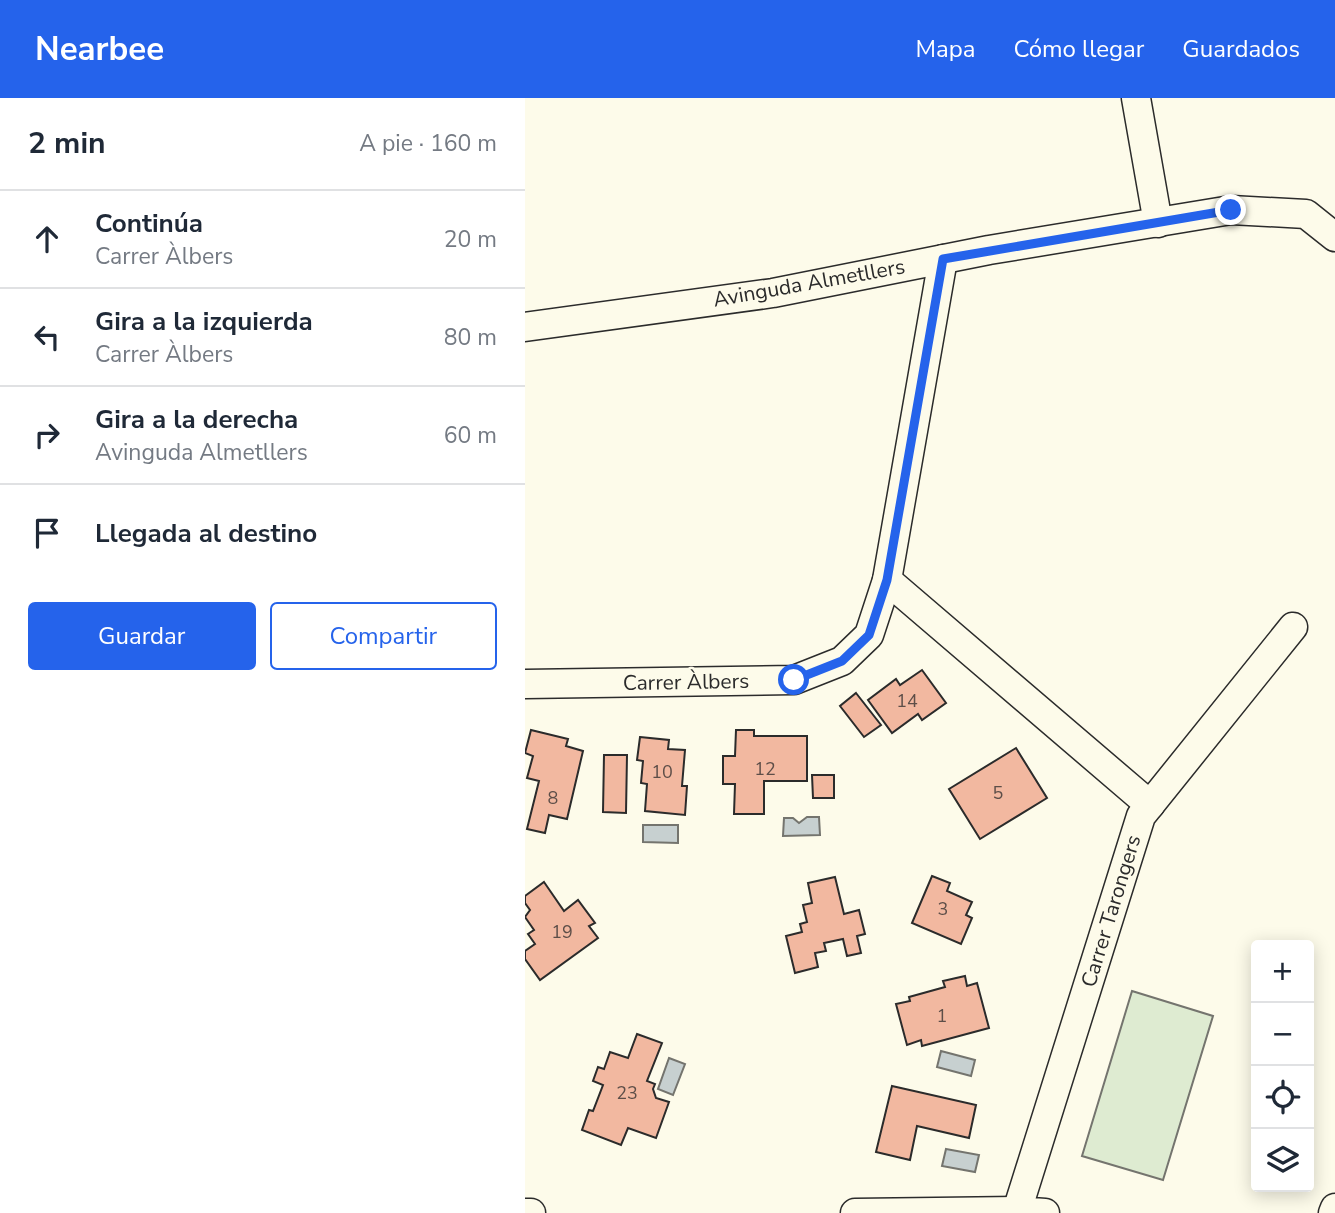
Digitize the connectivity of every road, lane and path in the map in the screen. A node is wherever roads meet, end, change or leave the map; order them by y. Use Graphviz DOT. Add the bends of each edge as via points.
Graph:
graph roads {
  1 [pos="1136,98"];
  2 [pos="1158,223"];
  3 [pos="1335,237"];
  4 [pos="943,259"];
  5 [pos="525,327"];
  6 [pos="887,580"];
  7 [pos="1293,627"];
  8 [pos="525,684"];
  9 [pos="1150,804"];
  10 [pos="1335,1208"];
  11 [pos="1017,1212"];
  12 [pos="525,1213"];
  13 [pos="531,1213"];
  14 [pos="855,1213"];
  15 [pos="1045,1213"];
  16 [pos="1333,1213"];
  1 -- 2 [label="street"];
  2 -- 3 [label="street, Avinguda Almetllers" via="1231,210 1306,214"];
  2 -- 4 [label="street, Avinguda Almetllers"];
  4 -- 5 [label="street, Avinguda Almetllers" via="773,293"];
  4 -- 6 [label="street, Carrer Àlbers"];
  6 -- 8 [label="street, Carrer Àlbers" via="869,635 842,661 794,680"];
  6 -- 9 [label="street"];
  7 -- 9 [label="street, Carrer Tarongers"];
  9 -- 11 [label="street, Carrer Tarongers" via="1141,816"];
  10 -- 16 [label="street"];
  11 -- 14 [label="street"];
  11 -- 15 [label="street"];
  12 -- 13 [label="street"];
}
